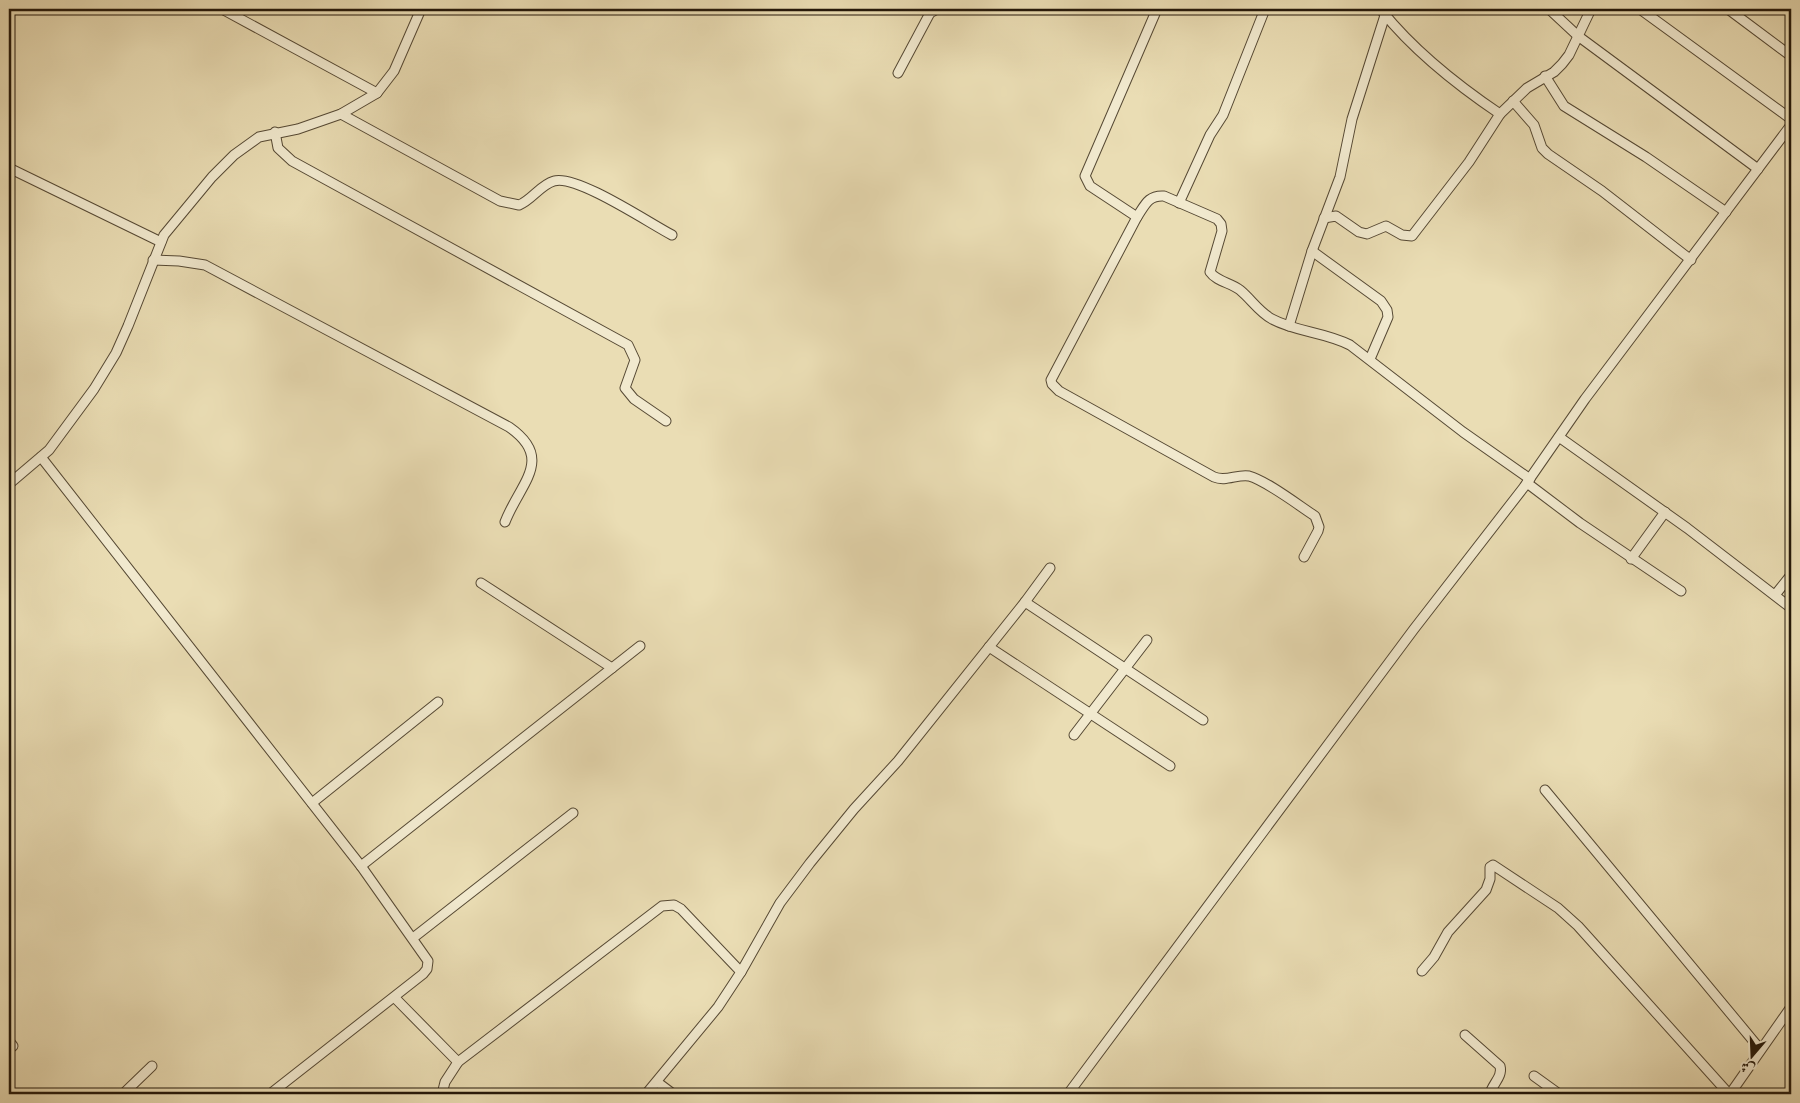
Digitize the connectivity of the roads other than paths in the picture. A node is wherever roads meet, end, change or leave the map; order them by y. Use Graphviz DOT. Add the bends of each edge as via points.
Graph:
graph roads {
  1 [pos="222,9"];
  2 [pos="421,9"];
  3 [pos="937,9"];
  4 [pos="1157,9"];
  5 [pos="1265,9"];
  6 [pos="1549,9"];
  7 [pos="1591,9"];
  8 [pos="1640,9"];
  9 [pos="1728,9"];
  10 [pos="1384,10"];
  11 [pos="1578,36"];
  12 [pos="1791,56"];
  13 [pos="898,73"];
  14 [pos="1545,76"];
  15 [pos="377,92"];
  16 [pos="1513,101"];
  17 [pos="341,114"];
  18 [pos="1500,114"];
  19 [pos="1791,119"];
  20 [pos="1791,125"];
  21 [pos="274,132"];
  22 [pos="9,168"];
  23 [pos="1758,169"];
  24 [pos="1179,203"];
  25 [pos="1726,212"];
  26 [pos="1137,217"];
  27 [pos="1324,218"];
  28 [pos="672,235"];
  29 [pos="161,242"];
  30 [pos="1312,252"];
  31 [pos="153,260"];
  32 [pos="1691,260"];
  33 [pos="1289,326"];
  34 [pos="1370,359"];
  35 [pos="666,421"];
  36 [pos="1559,437"];
  37 [pos="42,457"];
  38 [pos="1528,481"];
  39 [pos="9,484"];
  40 [pos="1665,512"];
  41 [pos="506,522"];
  42 [pos="1304,557"];
  43 [pos="1631,559"];
  44 [pos="1050,568"];
  45 [pos="1791,575"];
  46 [pos="481,582"];
  47 [pos="1681,591"];
  48 [pos="1775,595"];
  49 [pos="1025,602"];
  50 [pos="1791,608"];
  51 [pos="1147,640"];
  52 [pos="640,646"];
  53 [pos="989,647"];
  54 [pos="612,668"];
  55 [pos="1125,668"];
  56 [pos="438,702"];
  57 [pos="1090,713"];
  58 [pos="1203,720"];
  59 [pos="1074,735"];
  60 [pos="1170,766"];
  61 [pos="1545,790"];
  62 [pos="312,802"];
  63 [pos="573,813"];
  64 [pos="360,866"];
  65 [pos="413,938"];
  66 [pos="1422,971"];
  67 [pos="741,972"];
  68 [pos="394,998"];
  69 [pos="1791,1007"];
  70 [pos="1788,1018"];
  71 [pos="1465,1035"];
  72 [pos="9,1041"];
  73 [pos="9,1049"];
  74 [pos="1760,1049"];
  75 [pos="458,1062"];
  76 [pos="152,1066"];
  77 [pos="1534,1076"];
  78 [pos="657,1082"];
  79 [pos="123,1094"];
  80 [pos="270,1094"];
  81 [pos="442,1094"];
  82 [pos="646,1094"];
  83 [pos="674,1094"];
  84 [pos="1068,1094"];
  85 [pos="1490,1094"];
  86 [pos="1559,1094"];
  87 [pos="1729,1094"];
  1 -- 15 [label="street"];
  2 -- 15 [label="street" via="394,71"];
  3 -- 13 [label="street" via="930,14"];
  4 -- 26 [label="street" via="1086,176 1090,186"];
  5 -- 24 [label="street" via="1223,115 1210,135"];
  6 -- 11 [label="street"];
  7 -- 11 [label="street"];
  8 -- 19 [label="street"];
  9 -- 12 [label="street"];
  10 -- 18 [label="street" via="1411,45"];
  10 -- 27 [label="street" via="1352,119 1340,177"];
  11 -- 14 [label="street" via="1562,64"];
  11 -- 23 [label="street"];
  14 -- 16 [label="street"];
  14 -- 25 [label="street" via="1564,106"];
  15 -- 17 [label="street"];
  16 -- 18 [label="street"];
  16 -- 32 [label="street" via="1534,125 1542,148 1548,154"];
  17 -- 21 [label="street" via="298,129"];
  17 -- 28 [label="street" via="500,201 525,202 551,181 566,180 584,186"];
  18 -- 27 [label="street" via="1469,162 1412,236 1402,235 1386,226 1367,234 1351,229 1336,216"];
  20 -- 23 [label="street"];
  21 -- 29 [label="street" via="252,141 221,168 169,227"];
  21 -- 35 [label="street" via="278,148 292,161 628,345 635,360 625,388 634,400"];
  22 -- 29 [label="street"];
  23 -- 25 [label="street"];
  24 -- 26 [label="street" via="1156,196 1149,199"];
  24 -- 33 [label="street" via="1217,218 1221,224 1211,274 1238,289 1269,317"];
  25 -- 32 [label="street"];
  26 -- 42 [label="street" via="1063,353 1052,384 1059,391 1214,477 1224,480 1241,476 1256,479 1315,516 1319,526"];
  27 -- 30 [label="street"];
  29 -- 31 [label="street"];
  30 -- 33 [label="street"];
  30 -- 34 [label="street" via="1381,302 1387,310 1388,317"];
  31 -- 37 [label="street" via="116,352 78,413"];
  31 -- 41 [label="street" via="204,265 521,435 534,458 533,469"];
  32 -- 36 [label="street"];
  33 -- 34 [label="street" via="1337,339"];
  34 -- 38 [label="street"];
  36 -- 38 [label="street"];
  36 -- 40 [label="street"];
  37 -- 39 [label="street"];
  37 -- 62 [label="street"];
  38 -- 43 [label="street"];
  38 -- 84 [label="street"];
  40 -- 43 [label="street"];
  40 -- 48 [label="street"];
  43 -- 47 [label="street"];
  44 -- 49 [label="street"];
  45 -- 48 [label="street"];
  46 -- 54 [label="street"];
  48 -- 50 [label="street"];
  49 -- 53 [label="street"];
  49 -- 55 [label="street"];
  51 -- 55 [label="street"];
  52 -- 54 [label="street"];
  53 -- 57 [label="street"];
  53 -- 67 [label="street" via="810,863 780,903"];
  54 -- 64 [label="street"];
  55 -- 57 [label="street"];
  55 -- 58 [label="street"];
  56 -- 62 [label="street"];
  57 -- 59 [label="street"];
  57 -- 60 [label="street"];
  61 -- 74 [label="street"];
  62 -- 64 [label="street"];
  63 -- 65 [label="street"];
  64 -- 65 [label="street"];
  65 -- 68 [label="street" via="426,956 427,969"];
  66 -- 87 [label="street" via="1434,958 1448,932 1486,890 1493,865 1558,908 1578,926"];
  67 -- 75 [label="street" via="681,909 668,904"];
  67 -- 78 [label="street" via="718,1008"];
  68 -- 75 [label="street"];
  68 -- 80 [label="street"];
  69 -- 70 [label="street"];
  70 -- 74 [label="street"];
  71 -- 85 [label="street" via="1500,1066 1501,1074"];
  72 -- 73 [label="street" via="13,1046"];
  74 -- 87 [label="street"];
  75 -- 81 [label="street" via="445,1082"];
  76 -- 79 [label="street"];
  77 -- 86 [label="street"];
  78 -- 82 [label="street"];
  78 -- 83 [label="street"];
}
